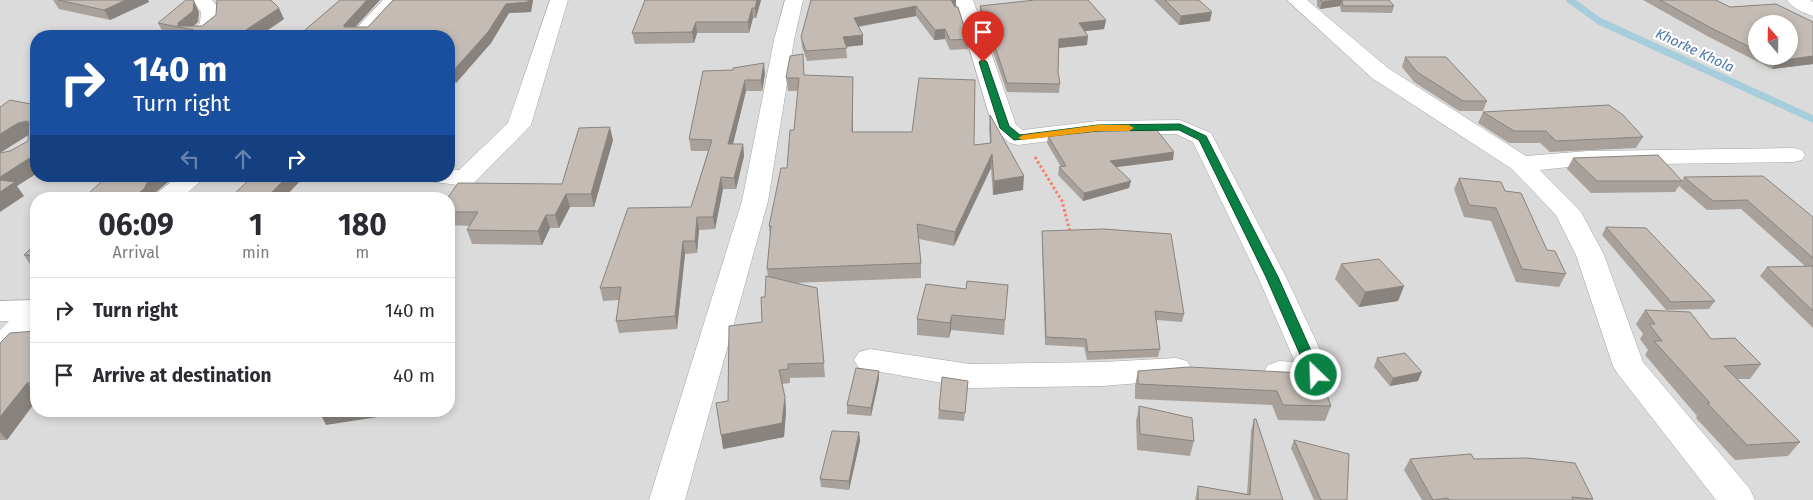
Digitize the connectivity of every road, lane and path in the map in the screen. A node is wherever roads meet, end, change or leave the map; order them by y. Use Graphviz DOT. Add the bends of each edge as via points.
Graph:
graph roads {
  1 [pos="202,0"];
  2 [pos="394,0"];
  3 [pos="558,0"];
  4 [pos="794,0"];
  5 [pos="964,0"];
  6 [pos="1296,0"];
  7 [pos="1796,0"];
  8 [pos="1813,10"];
  9 [pos="203,30"];
  10 [pos="364,30"];
  11 [pos="1018,138"];
  12 [pos="1793,155"];
  13 [pos="1521,164"];
  14 [pos="455,177"];
  15 [pos="186,182"];
  16 [pos="174,192"];
  17 [pos="1072,237"];
  18 [pos="0,311"];
  19 [pos="30,311"];
  20 [pos="30,317"];
  21 [pos="0,348"];
  22 [pos="870,360"];
  23 [pos="1204,370"];
  24 [pos="1250,372"];
  25 [pos="667,500"];
  26 [pos="1737,500"];
  1 -- 9 [label="street" via="211,11 210,25"];
  2 -- 10 [label="street"];
  3 -- 14 [label="street" via="519,125 465,178"];
  4 -- 25 [label="street" via="755,201"];
  5 -- 11 [label="street" via="1005,128"];
  6 -- 13 [label="street" via="1380,73"];
  7 -- 8 [label="street"];
  11 -- 17 [label="path" via="1038,160 1062,201"];
  11 -- 24 [label="street" via="1098,128 1180,127 1203,138 1316,375"];
  12 -- 13 [label="street" via="1588,158"];
  13 -- 26 [label="street" via="1568,212 1590,255 1629,366"];
  15 -- 16 [label="street"];
  18 -- 19 [label="street"];
  20 -- 21 [label="street"];
  22 -- 23 [label="street" via="970,376"];
}
